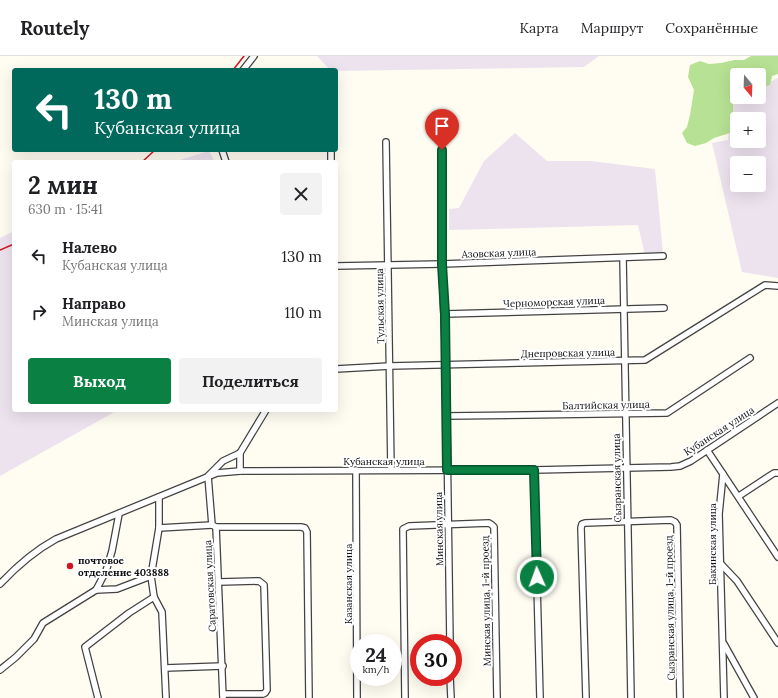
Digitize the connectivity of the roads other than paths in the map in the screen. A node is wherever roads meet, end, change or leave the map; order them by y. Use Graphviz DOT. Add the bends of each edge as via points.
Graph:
graph roads {
  1 [pos="254,56"];
  2 [pos="245,68"];
  3 [pos="386,142"];
  4 [pos="442,150"];
  5 [pos="663,256"];
  6 [pos="623,258"];
  7 [pos="442,264"];
  8 [pos="388,265"];
  9 [pos="338,266"];
  10 [pos="778,286"];
  11 [pos="664,308"];
  12 [pos="624,309"];
  13 [pos="445,314"];
  14 [pos="750,358"];
  15 [pos="624,361"];
  16 [pos="446,364"];
  17 [pos="390,366"];
  18 [pos="338,369"];
  19 [pos="778,403"];
  20 [pos="265,412"];
  21 [pos="625,414"];
  22 [pos="446,416"];
  23 [pos="708,450"];
  24 [pos="240,453"];
  25 [pos="626,468"];
  26 [pos="356,470"];
  27 [pos="391,470"];
  28 [pos="447,470"];
  29 [pos="534,470"];
  30 [pos="240,471"];
  31 [pos="778,473"];
  32 [pos="724,474"];
  33 [pos="208,476"];
  34 [pos="739,496"];
  35 [pos="159,497"];
  36 [pos="119,514"];
  37 [pos="627,522"];
  38 [pos="448,524"];
  39 [pos="214,526"];
  40 [pos="159,528"];
  41 [pos="778,557"];
  42 [pos="720,563"];
  43 [pos="151,576"];
  44 [pos="219,582"];
  45 [pos="0,584"];
  46 [pos="96,590"];
  47 [pos="154,597"];
  48 [pos="450,634"];
  49 [pos="723,642"];
  50 [pos="778,643"];
  51 [pos="223,666"];
  52 [pos="165,668"];
  53 [pos="0,670"];
  54 [pos="450,686"];
  55 [pos="223,696"];
  56 [pos="98,698"];
  57 [pos="166,698"];
  58 [pos="310,698"];
  59 [pos="357,698"];
  60 [pos="405,698"];
  61 [pos="451,698"];
  62 [pos="497,698"];
  63 [pos="540,698"];
  64 [pos="586,698"];
  65 [pos="631,698"];
  66 [pos="680,698"];
  67 [pos="724,698"];
  68 [pos="754,698"];
  1 -- 2 [label="street"];
  3 -- 8 [label="street, Тульская улица"];
  4 -- 7 [label="street, Минская улица"];
  5 -- 6 [label="street, Азовская улица"];
  6 -- 7 [label="street, Азовская улица"];
  6 -- 12 [label="street, Сызранская улица"];
  7 -- 8 [label="street, Азовская улица"];
  7 -- 13 [label="street, Минская улица"];
  8 -- 9 [label="street, Азовская улица"];
  8 -- 17 [label="street, Тульская улица"];
  10 -- 15 [label="street, Днепровская улица" via="765,285 645,360"];
  11 -- 12 [label="street, Черноморская улица"];
  12 -- 13 [label="street, Черноморская улица"];
  12 -- 15 [label="street, Сызранская улица"];
  13 -- 16 [label="street, Минская улица"];
  14 -- 21 [label="street, Балтийская улица" via="667,412"];
  15 -- 16 [label="street, Днепровская улица"];
  15 -- 21 [label="street, Сызранская улица"];
  16 -- 17 [label="street, Днепровская улица"];
  16 -- 22 [label="street, Минская улица"];
  17 -- 18 [label="street, Днепровская улица"];
  17 -- 27 [label="street, Тульская улица"];
  19 -- 23 [label="street, Кубанская улица"];
  20 -- 24 [label="street"];
  21 -- 22 [label="street, Балтийская улица"];
  21 -- 25 [label="street, Сызранская улица"];
  22 -- 28 [label="street, Минская улица"];
  23 -- 25 [label="street, Кубанская улица" via="680,466"];
  23 -- 32 [label="street"];
  24 -- 30 [label="street"];
  24 -- 33 [label="street" via="223,461"];
  25 -- 29 [label="street, Кубанская улица"];
  25 -- 37 [label="street, Сызранская улица"];
  26 -- 27 [label="street, Кубанская улица"];
  26 -- 30 [label="street, Кубанская улица"];
  26 -- 59 [label="street, Казанская улица"];
  27 -- 28 [label="street, Кубанская улица"];
  28 -- 29 [label="street, Кубанская улица"];
  28 -- 38 [label="street, Минская улица"];
  29 -- 63 [label="street"];
  30 -- 33 [label="street, Кубанская улица" via="226,471"];
  31 -- 34 [label="street" via="774,473"];
  32 -- 34 [label="street"];
  32 -- 42 [label="street, Бакинская улица" via="719,514"];
  33 -- 35 [label="street, Кубанская улица"];
  33 -- 39 [label="street, Саратовская улица"];
  34 -- 41 [label="street"];
  35 -- 36 [label="street, Кубанская улица"];
  35 -- 40 [label="street"];
  36 -- 45 [label="street, Кубанская улица" via="44,546"];
  36 -- 46 [label="street" via="106,571"];
  37 -- 64 [label="street, Сызранская улица, 1-й проезд" via="585,523 581,528"];
  37 -- 65 [label="street, Сызранская улица"];
  37 -- 66 [label="street, Сызранская улица, 1-й проезд" via="671,520 677,525"];
  38 -- 48 [label="street, Минская улица"];
  38 -- 60 [label="street, Минская улица, 1-й проезд" via="409,526 403,529"];
  38 -- 62 [label="street, Минская улица, 1-й проезд" via="489,523 494,528"];
  39 -- 40 [label="street"];
  39 -- 44 [label="street, Саратовская улица"];
  39 -- 58 [label="street" via="305,528"];
  40 -- 43 [label="street"];
  42 -- 49 [label="street, Бакинская улица"];
  42 -- 50 [label="street" via="737,582"];
  43 -- 46 [label="street" via="117,589"];
  43 -- 47 [label="street"];
  44 -- 51 [label="street, Саратовская улица"];
  44 -- 55 [label="street" via="259,581 264,585 266,693"];
  46 -- 53 [label="street" via="43,623 34,639"];
  47 -- 52 [label="street" via="162,612"];
  47 -- 56 [label="street" via="85,647"];
  49 -- 67 [label="street, Бакинская улица"];
  49 -- 68 [label="street, Бакинская улица"];
  51 -- 52 [label="street"];
  51 -- 55 [label="street, Саратовская улица"];
  52 -- 57 [label="street"];
  54 -- 61 [label="street"];
}
